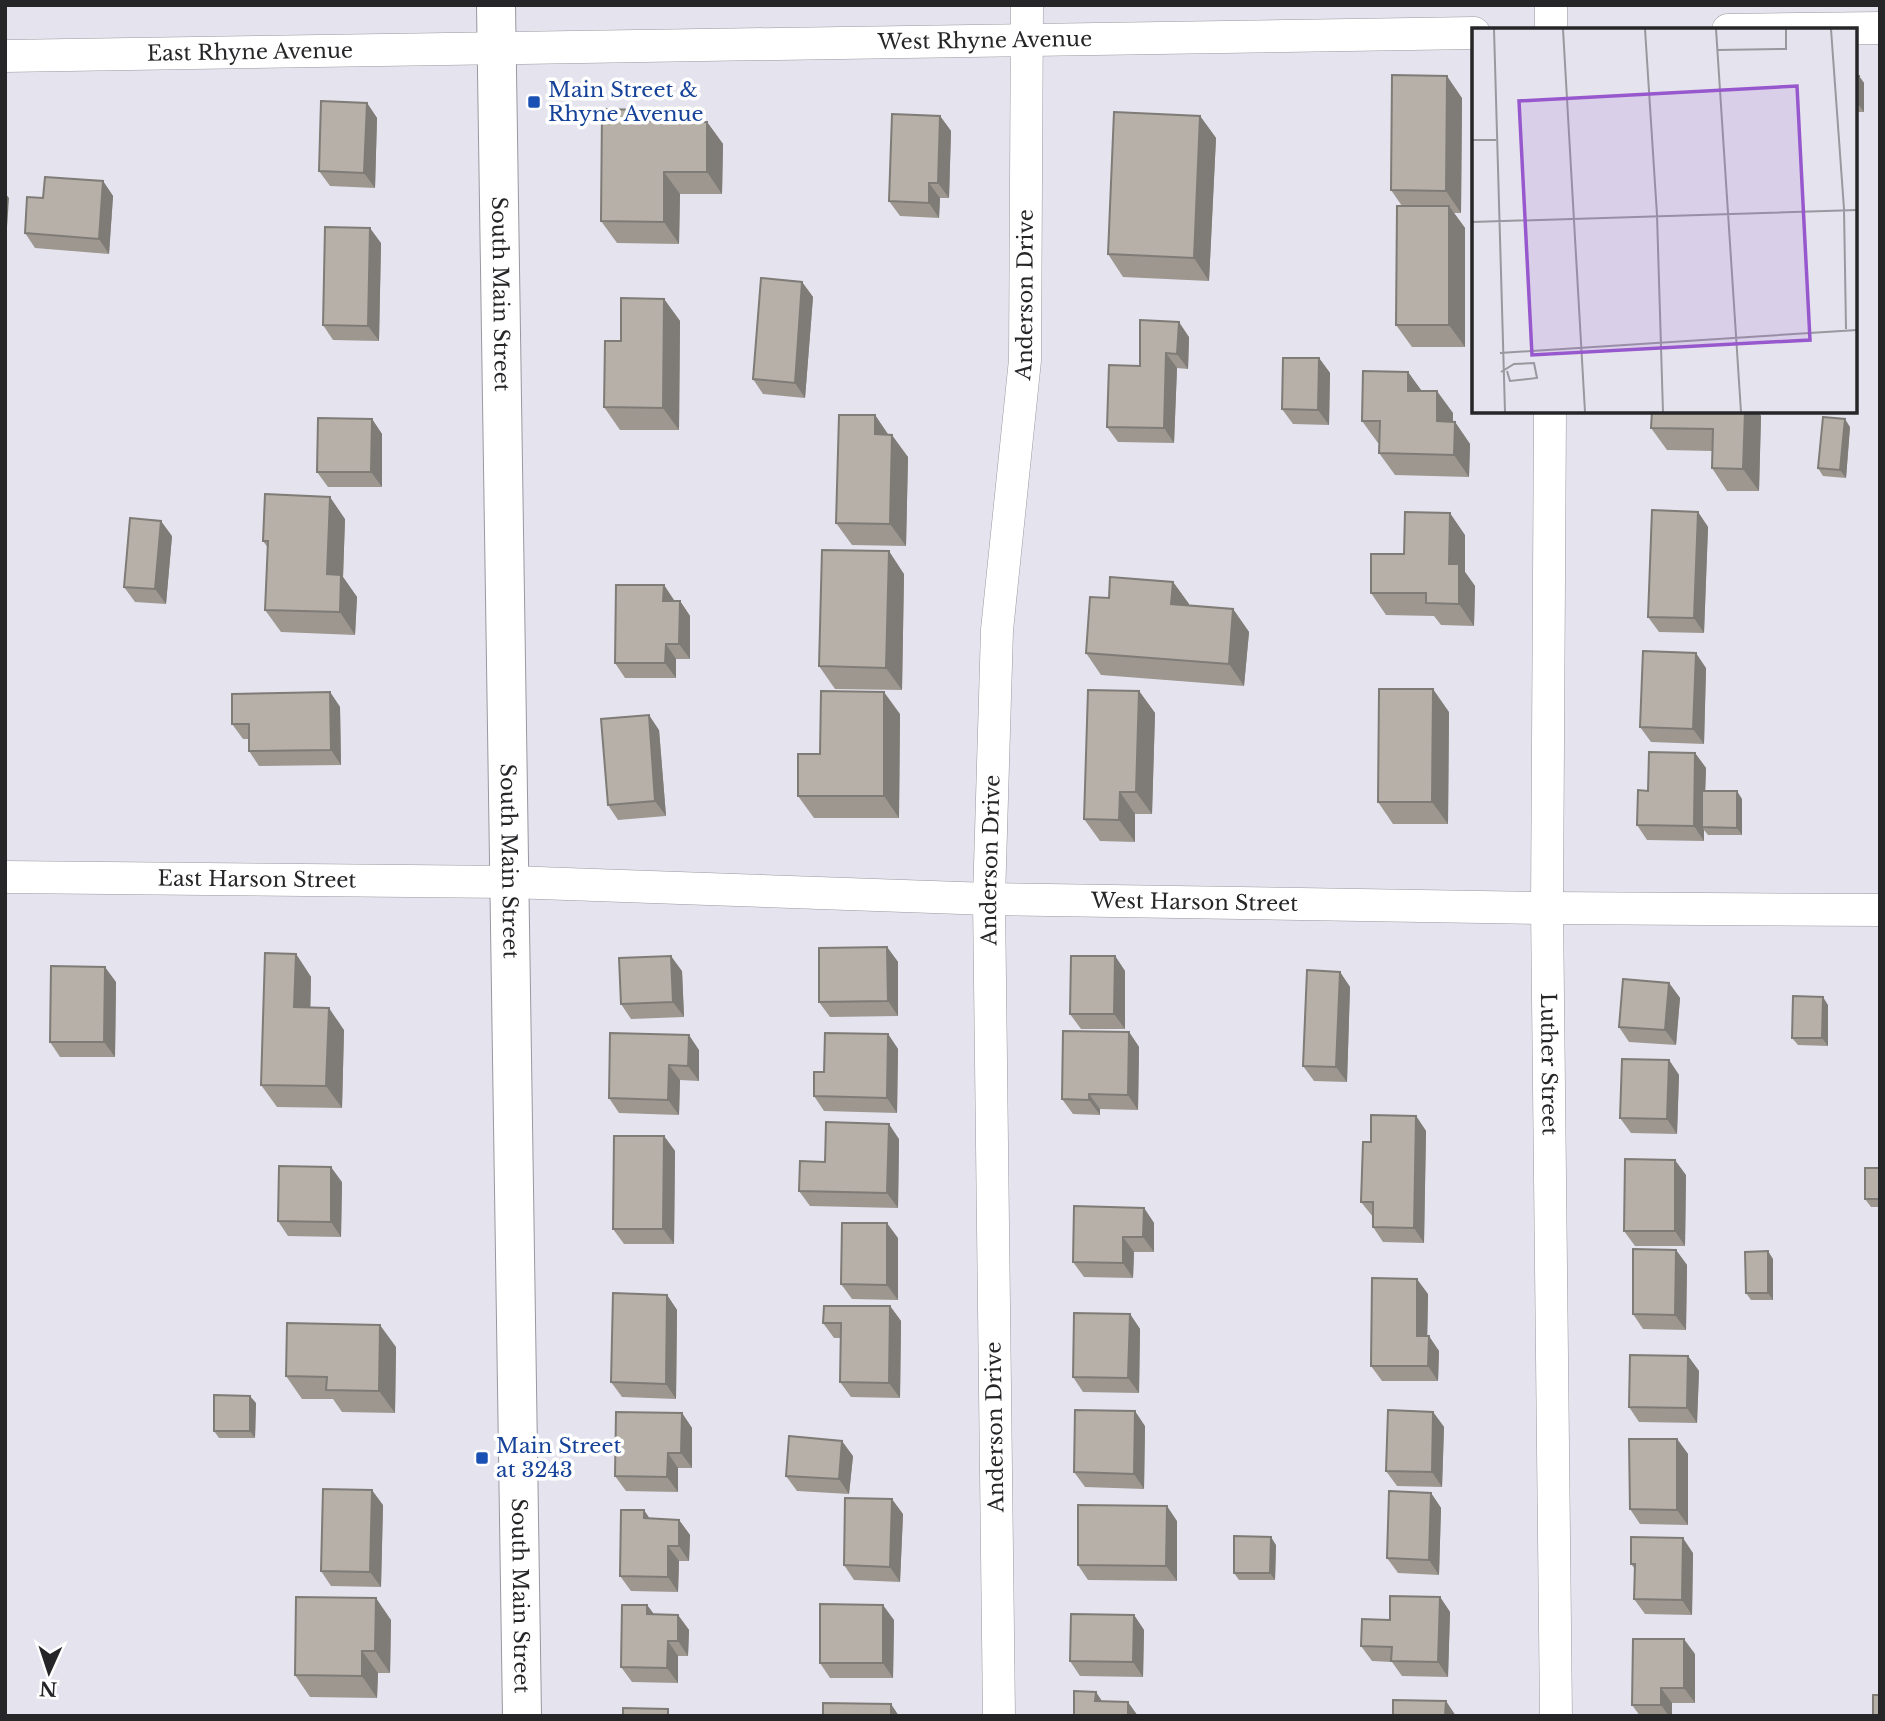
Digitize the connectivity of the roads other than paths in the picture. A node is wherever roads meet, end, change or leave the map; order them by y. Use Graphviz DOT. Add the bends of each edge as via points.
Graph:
graph roads {
  1 [pos="496,5"];
  2 [pos="1027,5"];
  3 [pos="1551,5"];
  4 [pos="1551,28"];
  5 [pos="1857,28"];
  6 [pos="1880,28"];
  7 [pos="1472,33"];
  8 [pos="1027,39"];
  9 [pos="496,49"];
  10 [pos="5,56"];
  11 [pos="1550,413"];
  12 [pos="5,877"];
  13 [pos="510,882"];
  14 [pos="989,899"];
  15 [pos="1547,908"];
  16 [pos="1880,910"];
  17 [pos="522,1716"];
  18 [pos="999,1716"];
  19 [pos="1556,1716"];
  1 -- 9 [label="main road, South Main Street"];
  2 -- 8 [label="street, Anderson Drive"];
  3 -- 4 [label="street"];
  5 -- 6 [label="street"];
  7 -- 8 [label="street, West Rhyne Avenue"];
  8 -- 9 [label="street, West Rhyne Avenue"];
  8 -- 14 [label="street, Anderson Drive" via="1025,360 997,630"];
  9 -- 10 [label="street, East Rhyne Avenue"];
  9 -- 13 [label="main road, South Main Street"];
  11 -- 15 [label="street, Luther Street"];
  12 -- 13 [label="street, East Harson Street"];
  13 -- 14 [label="street, West Harson Street"];
  13 -- 17 [label="main road, South Main Street"];
  14 -- 15 [label="street, West Harson Street"];
  14 -- 18 [label="street, Anderson Drive"];
  15 -- 16 [label="street, West Harson Street"];
  15 -- 19 [label="street, Luther Street"];
}
